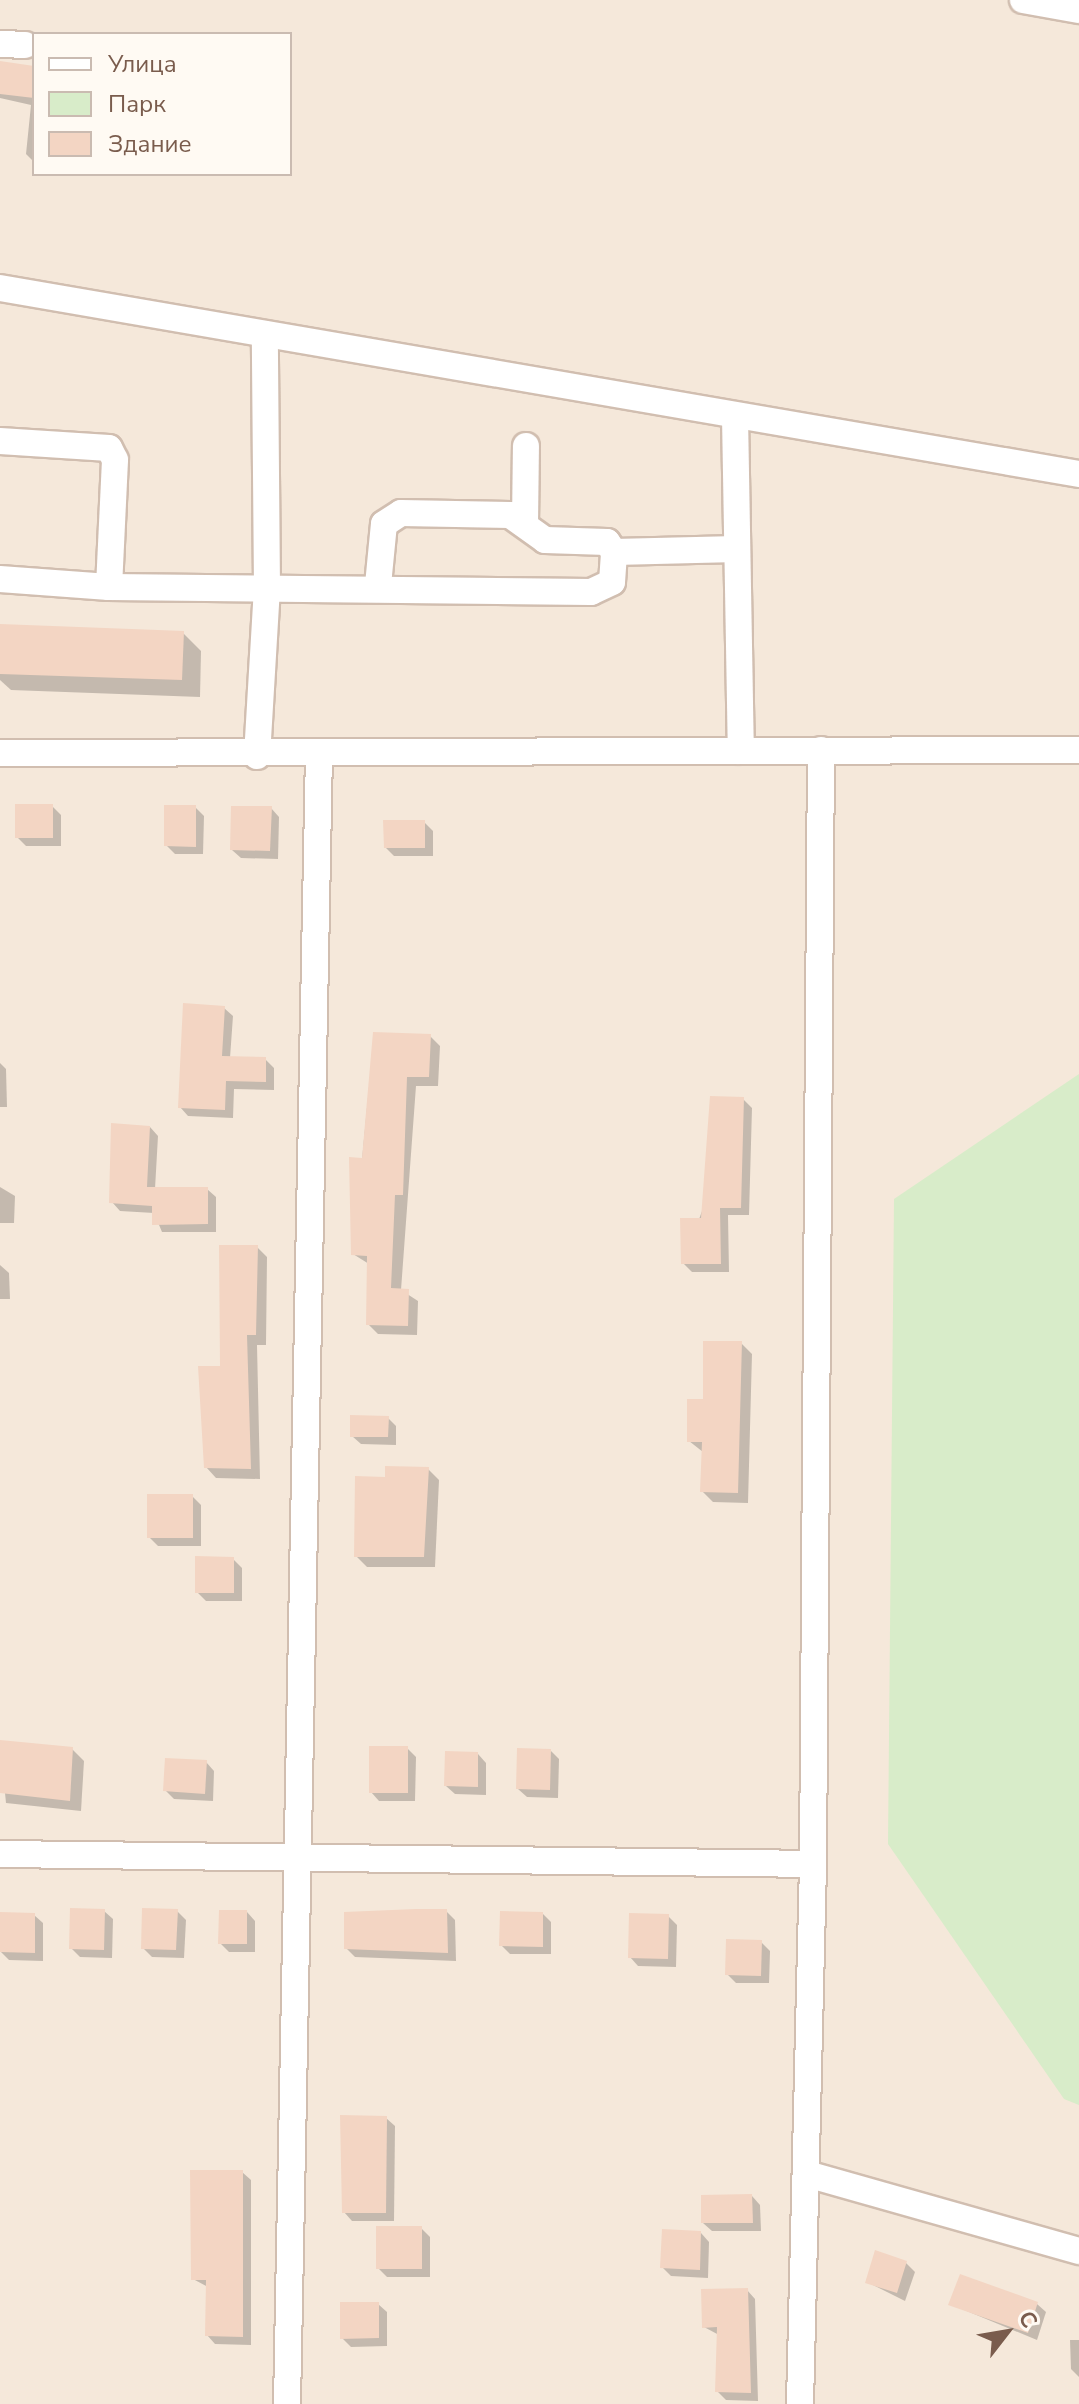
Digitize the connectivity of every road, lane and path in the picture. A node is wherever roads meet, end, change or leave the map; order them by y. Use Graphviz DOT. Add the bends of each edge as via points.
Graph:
graph roads {
  1 [pos="1023,0"];
  2 [pos="1079,10"];
  3 [pos="0,288"];
  4 [pos="265,334"];
  5 [pos="735,416"];
  6 [pos="0,441"];
  7 [pos="526,446"];
  8 [pos="1079,474"];
  9 [pos="525,524"];
  10 [pos="737,549"];
  11 [pos="614,552"];
  12 [pos="0,579"];
  13 [pos="378,585"];
  14 [pos="109,587"];
  15 [pos="267,588"];
  16 [pos="821,750"];
  17 [pos="1079,750"];
  18 [pos="741,751"];
  19 [pos="0,753"];
  20 [pos="257,756"];
  21 [pos="319,758"];
  22 [pos="0,1854"];
  23 [pos="298,1858"];
  24 [pos="813,1864"];
  25 [pos="807,2174"];
  26 [pos="1079,2251"];
  27 [pos="287,2404"];
  28 [pos="800,2404"];
  1 -- 2 [label="street"];
  3 -- 4 [label="street"];
  4 -- 5 [label="street"];
  4 -- 15 [label="street"];
  5 -- 8 [label="street"];
  5 -- 10 [label="street"];
  6 -- 14 [label="street" via="109,448 115,460"];
  7 -- 9 [label="street"];
  9 -- 11 [label="street" via="545,540 607,542"];
  9 -- 13 [label="street" via="510,515 401,513 384,524"];
  10 -- 11 [label="street"];
  10 -- 18 [label="street"];
  11 -- 13 [label="street" via="612,582 591,592"];
  12 -- 14 [label="street"];
  13 -- 15 [label="street"];
  14 -- 15 [label="street"];
  15 -- 20 [label="street"];
  16 -- 17 [label="street"];
  16 -- 18 [label="street"];
  16 -- 24 [label="street"];
  18 -- 21 [label="street"];
  19 -- 20 [label="street"];
  20 -- 21 [label="street"];
  21 -- 23 [label="street"];
  22 -- 23 [label="street"];
  23 -- 24 [label="street"];
  23 -- 27 [label="street"];
  24 -- 25 [label="street"];
  25 -- 26 [label="street"];
  25 -- 28 [label="street"];
}
